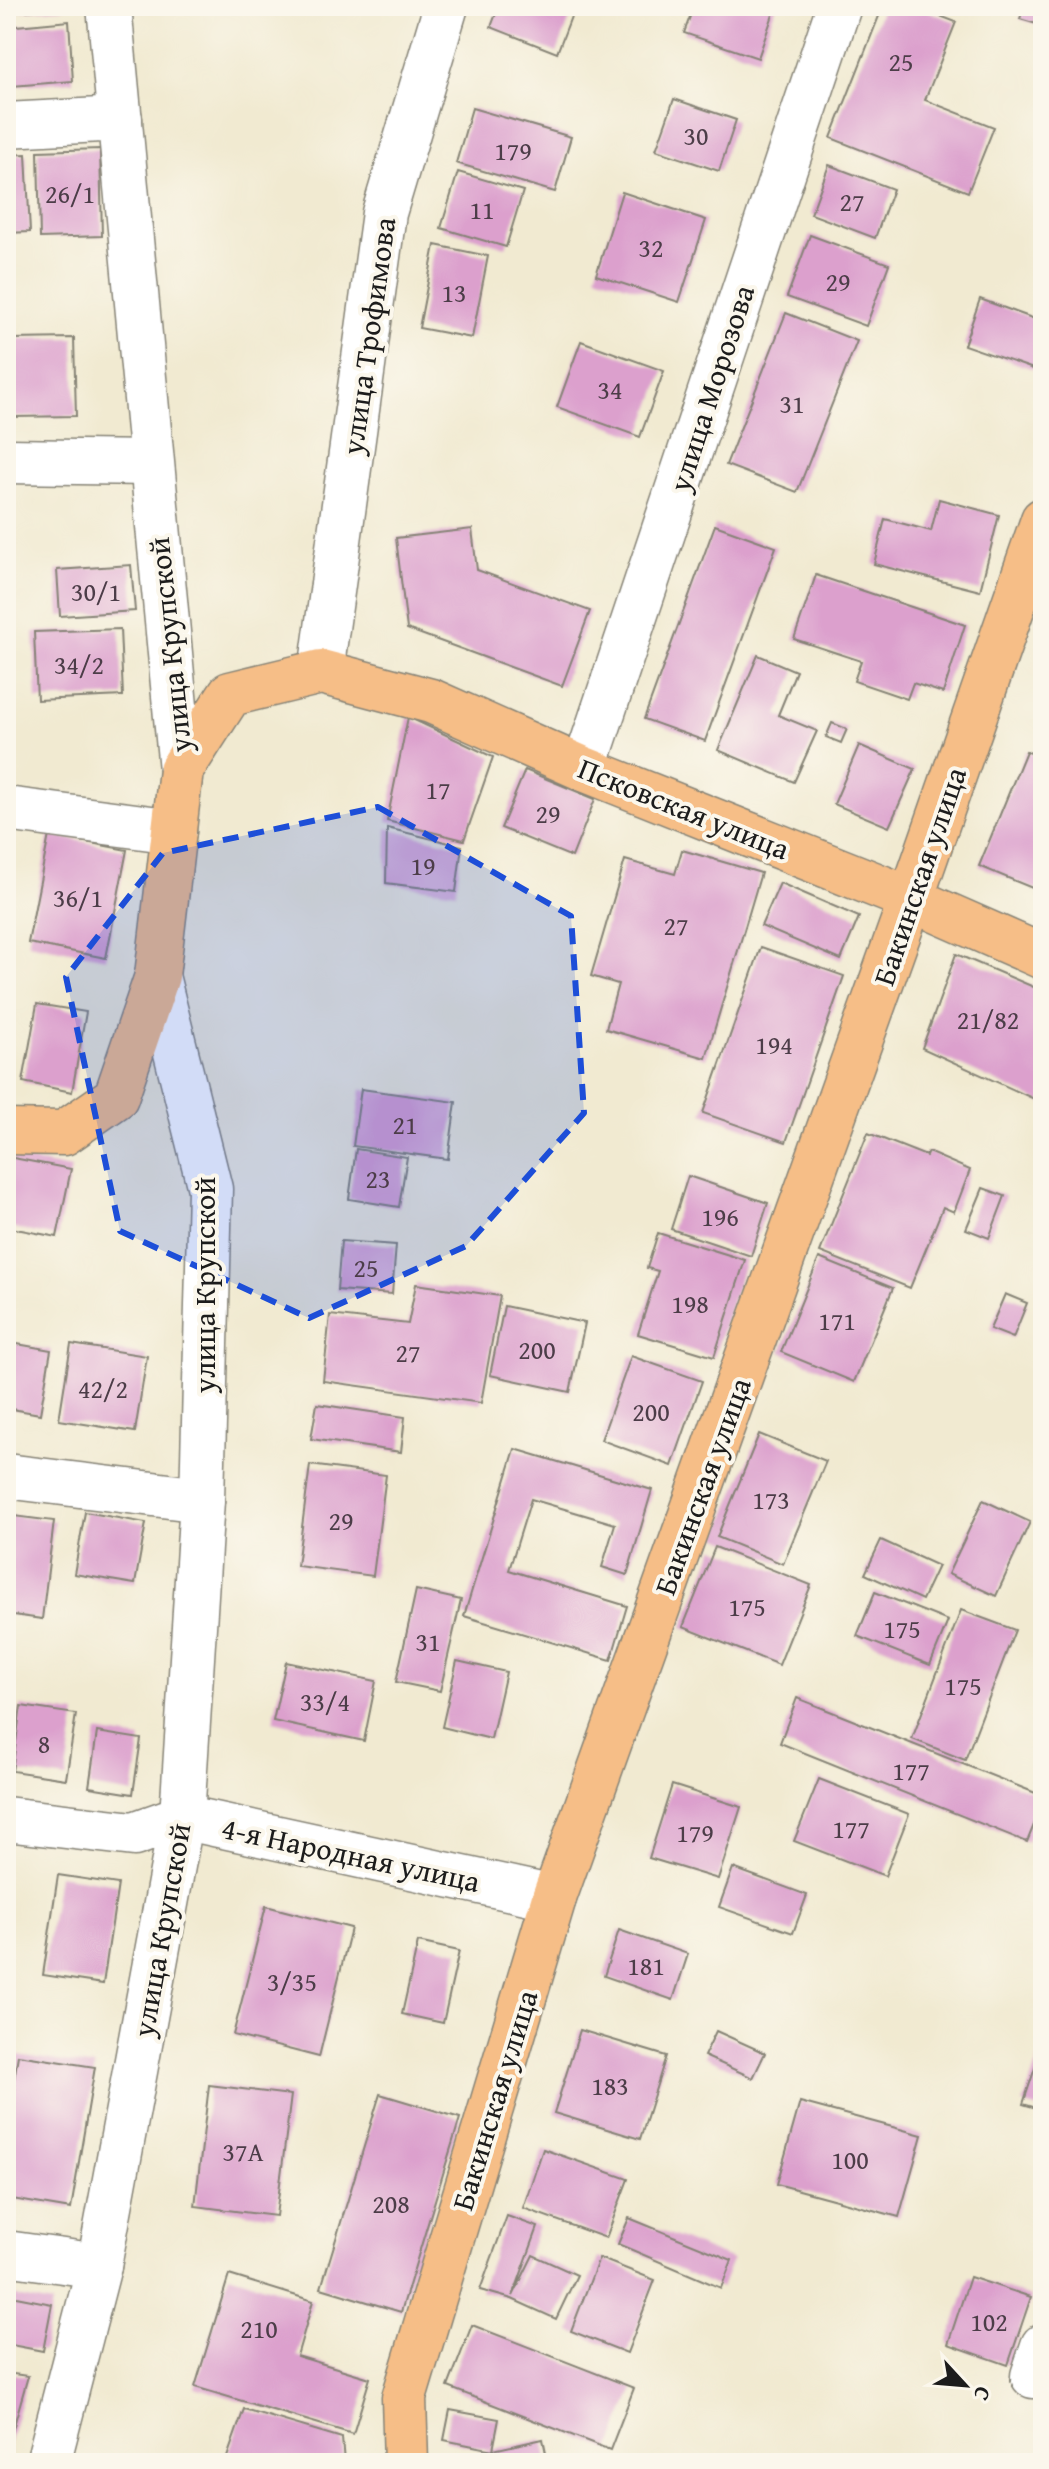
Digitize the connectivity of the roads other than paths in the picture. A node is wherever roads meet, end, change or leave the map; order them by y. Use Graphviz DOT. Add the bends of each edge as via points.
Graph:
graph roads {
  1 [pos="109,6"];
  2 [pos="446,6"];
  3 [pos="839,6"];
  4 [pos="120,119"];
  5 [pos="6,125"];
  6 [pos="6,461"];
  7 [pos="151,463"];
  8 [pos="1043,520"];
  9 [pos="321,672"];
  10 [pos="584,769"];
  11 [pos="181,770"];
  12 [pos="6,809"];
  13 [pos="174,831"];
  14 [pos="911,899"];
  15 [pos="1043,957"];
  16 [pos="157,976"];
  17 [pos="6,1132"];
  18 [pos="6,1476"];
  19 [pos="202,1500"];
  20 [pos="182,1817"];
  21 [pos="6,1819"];
  22 [pos="554,1898"];
  23 [pos="6,2253"];
  24 [pos="99,2266"];
  25 [pos="48,2463"];
  26 [pos="406,2463"];
  1 -- 4 [label="street, улица Крупской"];
  2 -- 9 [label="street, улица Трофимова" via="384,213"];
  3 -- 10 [label="street, улица Морозова"];
  4 -- 5 [label="street"];
  4 -- 7 [label="street, улица Крупской"];
  6 -- 7 [label="street"];
  7 -- 11 [label="street, улица Крупской"];
  8 -- 14 [label="main road, Бакинская улица"];
  9 -- 10 [label="main road, Псковская улица" via="431,701"];
  9 -- 11 [label="main road" via="230,694"];
  10 -- 14 [label="main road, Псковская улица"];
  11 -- 13 [label="main road, улица Крупской"];
  12 -- 13 [label="street"];
  13 -- 16 [label="main road, улица Крупской"];
  14 -- 15 [label="main road, Псковская улица"];
  14 -- 22 [label="main road, Бакинская улица"];
  16 -- 17 [label="main road" via="116,1097 64,1133"];
  16 -- 19 [label="street, улица Крупской" via="210,1189"];
  18 -- 19 [label="street"];
  19 -- 20 [label="street, улица Крупской"];
  20 -- 21 [label="street, 4-я Народная улица" via="134,1834"];
  20 -- 22 [label="street, 4-я Народная улица"];
  20 -- 24 [label="street, улица Крупской"];
  22 -- 26 [label="main road, Бакинская улица" via="404,2398"];
  23 -- 24 [label="street"];
  24 -- 25 [label="street, улица Крупской"];
}
